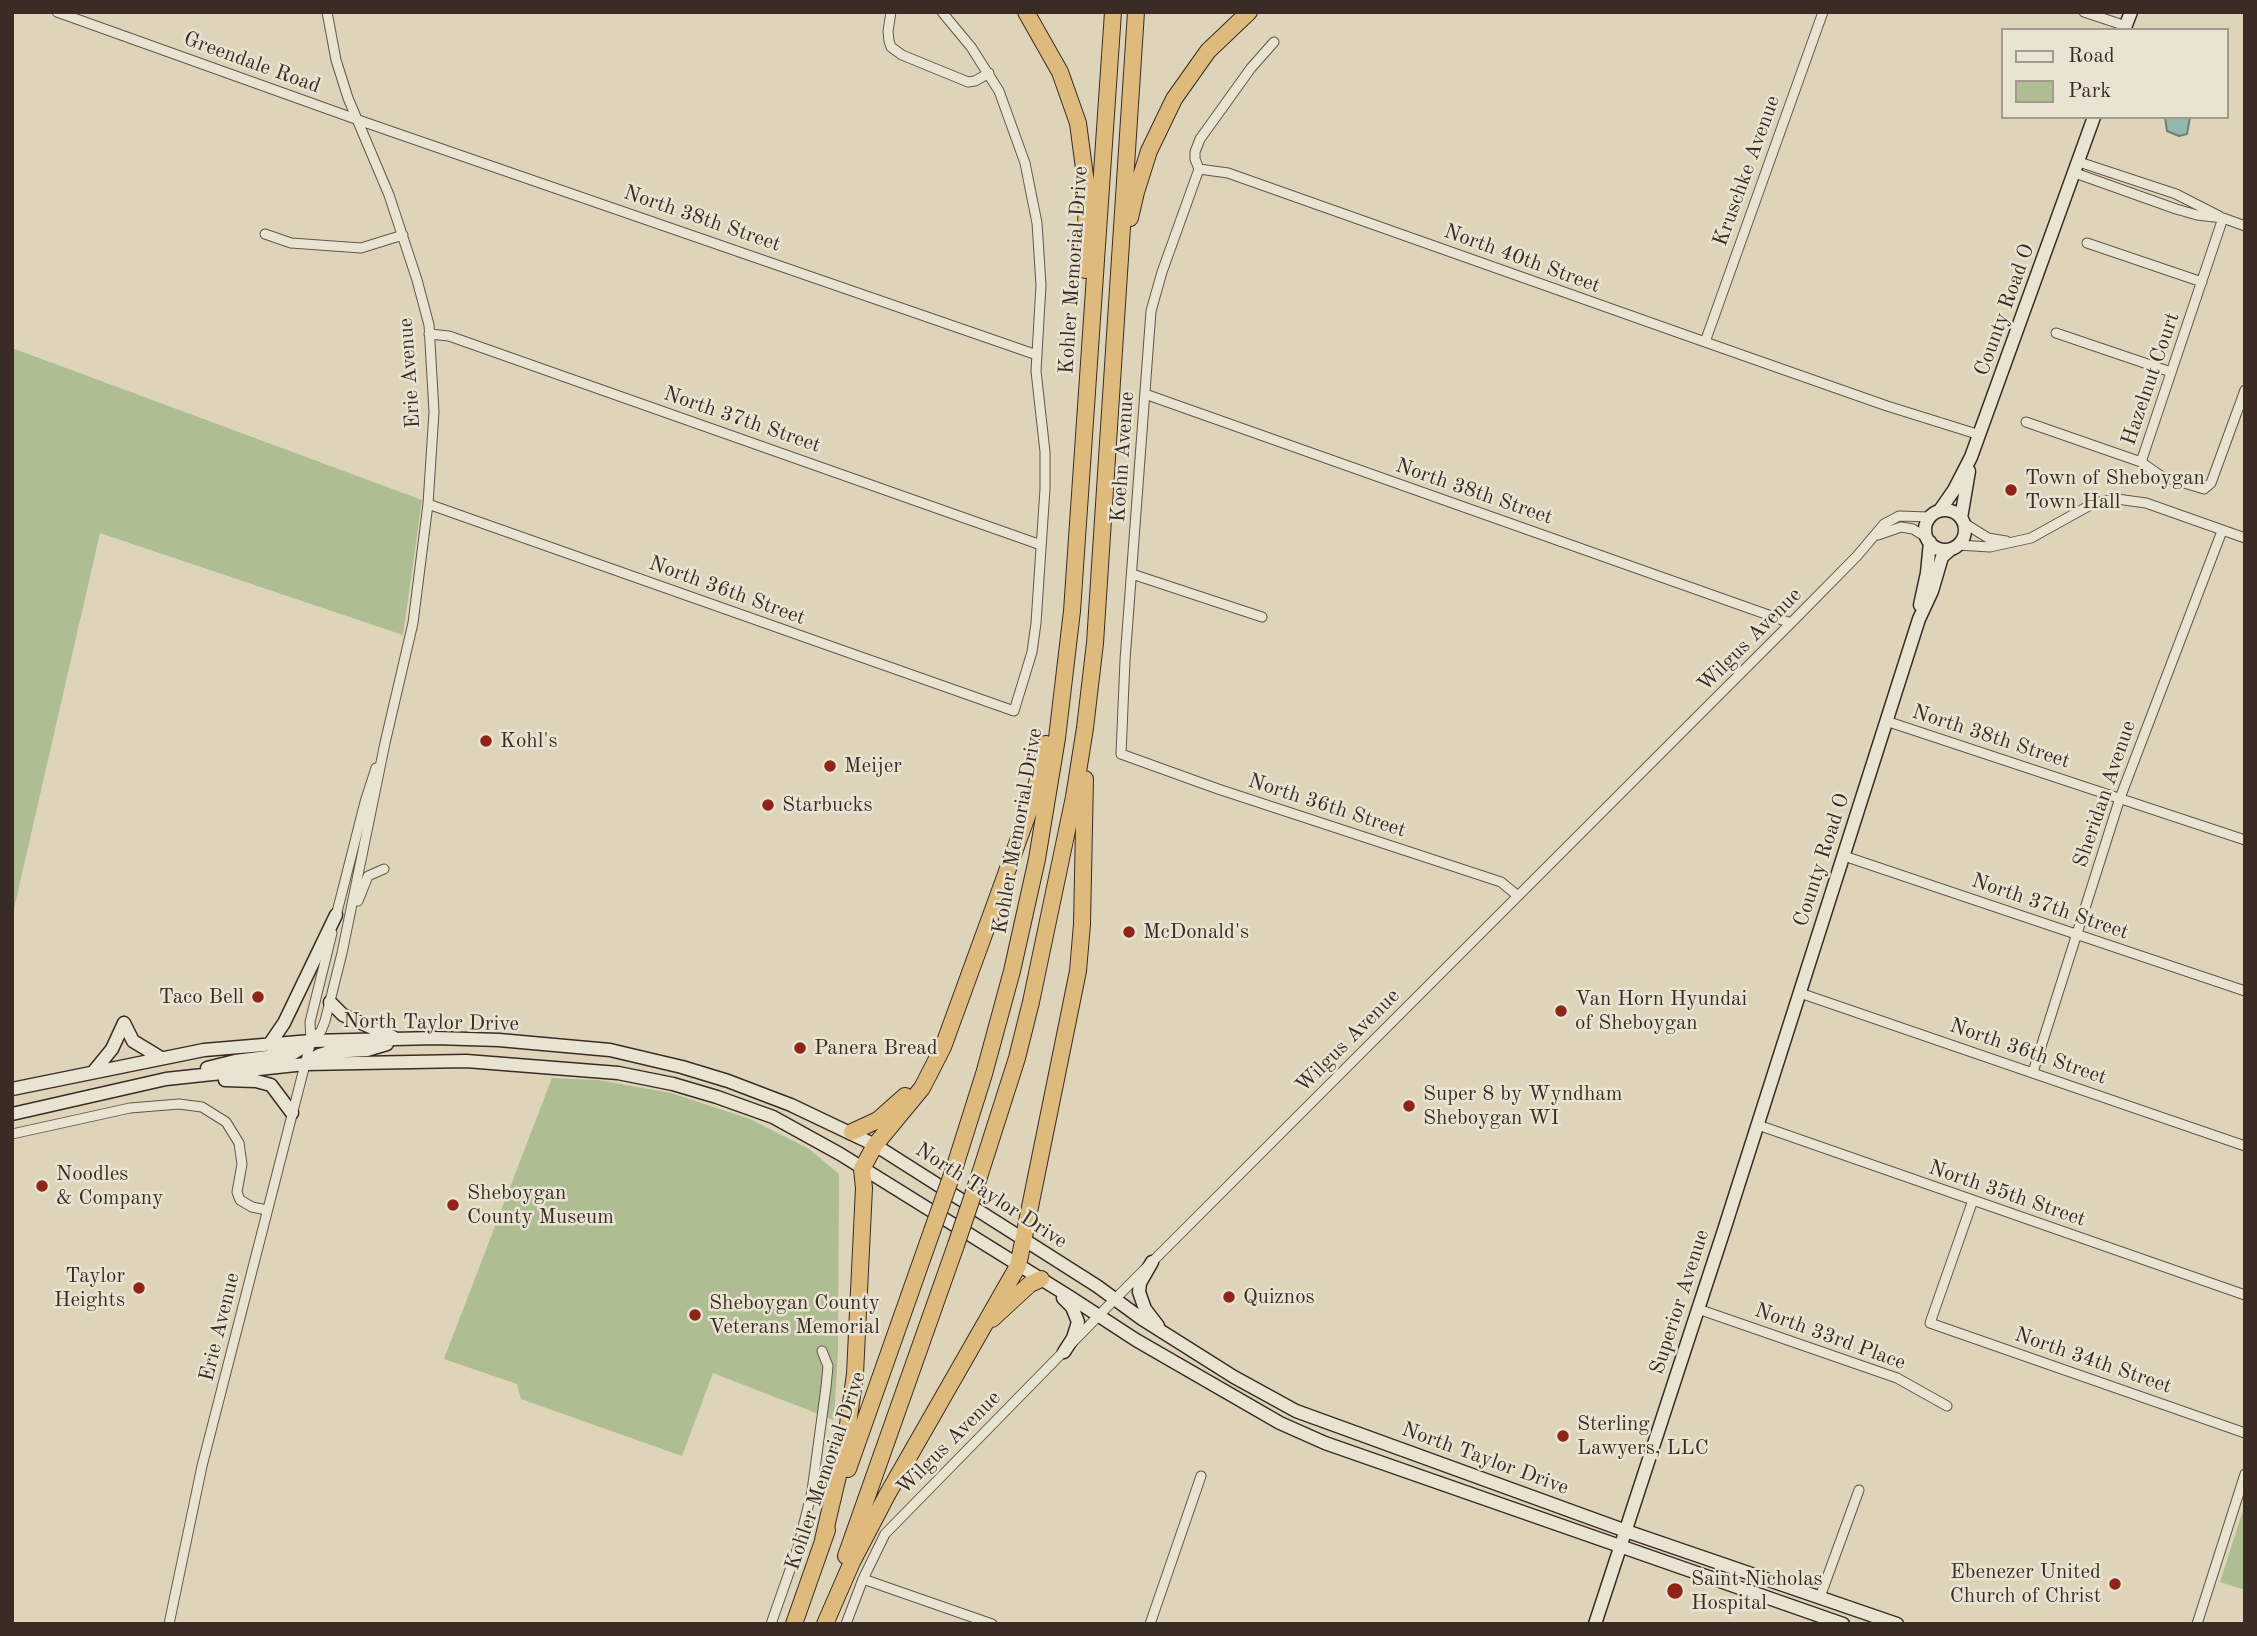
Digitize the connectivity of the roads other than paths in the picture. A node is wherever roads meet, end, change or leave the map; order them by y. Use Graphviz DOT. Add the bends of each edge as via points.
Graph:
graph roads {
  1 [pos="57,12"];
  2 [pos="327,12"];
  3 [pos="891,12"];
  4 [pos="942,12"];
  5 [pos="1026,12"];
  6 [pos="1113,12"];
  7 [pos="1136,12"];
  8 [pos="1249,12"];
  9 [pos="1823,12"];
  10 [pos="2084,12"];
  11 [pos="2131,12"];
  12 [pos="2125,28"];
  13 [pos="1274,42"];
  14 [pos="989,73"];
  15 [pos="355,118"];
  16 [pos="2093,119"];
  17 [pos="2077,167"];
  18 [pos="1199,169"];
  19 [pos="2224,218"];
  20 [pos="2245,226"];
  21 [pos="265,234"];
  22 [pos="403,235"];
  23 [pos="2087,243"];
  24 [pos="2202,282"];
  25 [pos="2056,333"];
  26 [pos="429,334"];
  27 [pos="1705,342"];
  28 [pos="1114,346"];
  29 [pos="1037,355"];
  30 [pos="2171,372"];
  31 [pos="2245,390"];
  32 [pos="1087,393"];
  33 [pos="1145,394"];
  34 [pos="2026,422"];
  35 [pos="1980,435"];
  36 [pos="1971,457"];
  37 [pos="2141,461"];
  38 [pos="428,504"];
  39 [pos="1935,514"];
  40 [pos="1962,520"];
  41 [pos="2222,531"];
  42 [pos="1874,538"];
  43 [pos="2245,538"];
  44 [pos="1928,539"];
  45 [pos="2012,541"];
  46 [pos="1041,545"];
  47 [pos="1954,547"];
  48 [pos="1132,574"];
  49 [pos="1262,617"];
  50 [pos="1919,619"];
  51 [pos="1791,623"];
  52 [pos="1070,632"];
  53 [pos="1886,721"];
  54 [pos="1085,728"];
  55 [pos="385,743"];
  56 [pos="1121,754"];
  57 [pos="2120,799"];
  58 [pos="2245,840"];
  59 [pos="1844,856"];
  60 [pos="384,869"];
  61 [pos="1518,896"];
  62 [pos="336,915"];
  63 [pos="2076,935"];
  64 [pos="342,953"];
  65 [pos="972,971"];
  66 [pos="2245,991"];
  67 [pos="1800,993"];
  68 [pos="330,1002"];
  69 [pos="400,1039"];
  70 [pos="311,1041"];
  71 [pos="269,1045"];
  72 [pos="161,1058"];
  73 [pos="305,1064"];
  74 [pos="94,1071"];
  75 [pos="2033,1072"];
  76 [pos="166,1079"];
  77 [pos="12,1089"];
  78 [pos="292,1113"];
  79 [pos="12,1114"];
  80 [pos="1758,1125"];
  81 [pos="852,1132"];
  82 [pos="12,1134"];
  83 [pos="875,1145"];
  84 [pos="2245,1146"];
  85 [pos="862,1169"];
  86 [pos="1973,1200"];
  87 [pos="267,1210"];
  88 [pos="1023,1241"];
  89 [pos="1152,1262"];
  90 [pos="1018,1266"];
  91 [pos="1047,1283"];
  92 [pos="2245,1295"];
  93 [pos="1115,1299"];
  94 [pos="1698,1309"];
  95 [pos="1099,1316"];
  96 [pos="985,1325"];
  97 [pos="1168,1336"];
  98 [pos="822,1351"];
  99 [pos="1064,1352"];
  100 [pos="1947,1406"];
  101 [pos="2245,1433"];
  102 [pos="2245,1474"];
  103 [pos="1201,1476"];
  104 [pos="1858,1490"];
  105 [pos="1626,1531"];
  106 [pos="824,1540"];
  107 [pos="1621,1548"];
  108 [pos="863,1579"];
  109 [pos="1820,1597"];
  110 [pos="169,1624"];
  111 [pos="771,1624"];
  112 [pos="794,1624"];
  113 [pos="823,1624"];
  114 [pos="846,1624"];
  115 [pos="992,1624"];
  116 [pos="1150,1624"];
  117 [pos="1595,1624"];
  118 [pos="1843,1624"];
  119 [pos="1897,1624"];
  120 [pos="2197,1624"];
  1 -- 15 [label="street, Greendale Road"];
  2 -- 15 [label="street, Erie Avenue" via="336,60"];
  3 -- 14 [label="street" via="889,41 902,55 968,82"];
  4 -- 14 [label="street"];
  5 -- 32 [label="highway" via="1060,72 1083,148"];
  6 -- 32 [label="highway, Kohler Memorial Drive"];
  7 -- 28 [label="highway, Kohler Memorial Drive"];
  8 -- 28 [label="highway" via="1185,82 1149,151 1130,218"];
  9 -- 27 [label="street, Kruschke Avenue"];
  10 -- 12 [label="street"];
  11 -- 12 [label="main road"];
  13 -- 18 [label="street" via="1200,139 1195,152"];
  14 -- 29 [label="street" via="1014,127 1035,210 1041,285"];
  15 -- 22 [label="street, Erie Avenue"];
  15 -- 29 [label="street, North 38th Street"];
  16 -- 17 [label="main road, County Road O"];
  17 -- 19 [label="street" via="2176,209"];
  17 -- 35 [label="main road, County Road O"];
  18 -- 27 [label="street, North 40th Street" via="1228,173"];
  18 -- 33 [label="street, Koehn Avenue" via="1151,311"];
  19 -- 20 [label="street"];
  19 -- 24 [label="street, Hazelnut Court"];
  21 -- 22 [label="street" via="290,243 361,248"];
  22 -- 26 [label="street, Erie Avenue"];
  23 -- 24 [label="street"];
  24 -- 30 [label="street, Hazelnut Court"];
  25 -- 30 [label="street"];
  26 -- 38 [label="street, Erie Avenue" via="434,412"];
  26 -- 46 [label="street, North 37th Street" via="449,336"];
  27 -- 35 [label="street, North 40th Street"];
  28 -- 54 [label="highway, Kohler Memorial Drive" via="1095,643"];
  29 -- 46 [label="street" via="1045,467"];
  30 -- 37 [label="street, Hazelnut Court"];
  31 -- 37 [label="street, Hazelnut Court" via="2204,489 2161,476"];
  32 -- 52 [label="highway, Kohler Memorial Drive"];
  33 -- 48 [label="street, Koehn Avenue"];
  33 -- 51 [label="street, North 38th Street"];
  34 -- 37 [label="street"];
  35 -- 36 [label="main road, County Road O"];
  36 -- 39 [label="main road, County Road O"];
  36 -- 40 [label="main road"];
  38 -- 46 [label="street, North 36th Street" via="1014,711 1032,652"];
  38 -- 55 [label="street, Erie Avenue" via="413,623"];
  39 -- 40 [label="main road" via="1952,511"];
  39 -- 42 [label="street, Wilgus Avenue" via="1895,517"];
  39 -- 44 [label="main road" via="1926,523"];
  40 -- 45 [label="street" via="1988,538"];
  40 -- 47 [label="main road" via="1964,535"];
  41 -- 43 [label="street"];
  41 -- 45 [label="street" via="2146,503 2117,499 2094,503 2031,538"];
  41 -- 57 [label="street, Sheridan Avenue"];
  42 -- 44 [label="street, Wilgus Avenue" via="1901,527"];
  42 -- 51 [label="street, Wilgus Avenue"];
  44 -- 47 [label="main road" via="1939,549"];
  44 -- 50 [label="main road, County Road O"];
  45 -- 47 [label="street" via="1990,547"];
  47 -- 50 [label="main road, County Road O" via="1942,556"];
  48 -- 49 [label="street"];
  48 -- 56 [label="street, Koehn Avenue"];
  50 -- 53 [label="main road, County Road O"];
  51 -- 61 [label="street, Wilgus Avenue"];
  52 -- 65 [label="highway" via="1033,800"];
  52 -- 106 [label="highway, Kohler Memorial Drive, bridge" via="1047,801 1022,928 984,1074"];
  53 -- 57 [label="street, North 38th Street"];
  53 -- 59 [label="main road, County Road O"];
  54 -- 88 [label="highway" via="1077,971"];
  54 -- 113 [label="highway, Kohler Memorial Drive, bridge" via="1017,1058"];
  55 -- 62 [label="street, Erie Avenue"];
  55 -- 64 [label="street, Erie Avenue"];
  56 -- 61 [label="street, North 36th Street" via="1501,882"];
  57 -- 58 [label="street, North 38th Street"];
  57 -- 63 [label="street, Sheridan Avenue"];
  59 -- 63 [label="street, North 37th Street"];
  59 -- 67 [label="main road, County Road O"];
  60 -- 64 [label="street" via="366,878"];
  61 -- 89 [label="street, Wilgus Avenue"];
  62 -- 70 [label="street, Erie Avenue" via="310,1022"];
  62 -- 71 [label="main road"];
  63 -- 66 [label="street, North 37th Street"];
  63 -- 75 [label="street, Sheridan Avenue"];
  64 -- 68 [label="street, Erie Avenue"];
  65 -- 81 [label="highway" via="913,1086 886,1115"];
  65 -- 83 [label="highway" via="929,1077"];
  67 -- 75 [label="street, North 36th Street"];
  67 -- 80 [label="main road, Superior Avenue"];
  68 -- 69 [label="main road" via="349,1019"];
  68 -- 70 [label="street, Erie Avenue" via="321,1031"];
  69 -- 70 [label="main road, North Taylor Drive"];
  69 -- 73 [label="main road" via="367,1050 329,1052"];
  69 -- 81 [label="main road, North Taylor Drive" via="499,1040 635,1055 728,1081"];
  70 -- 71 [label="main road, North Taylor Drive"];
  70 -- 73 [label="street, Erie Avenue"];
  70 -- 76 [label="main road" via="292,1054 235,1061"];
  71 -- 72 [label="main road, North Taylor Drive"];
  72 -- 74 [label="main road, North Taylor Drive"];
  72 -- 74 [label="main road" via="133,1041 124,1023 112,1049"];
  73 -- 76 [label="main road, North Taylor Drive"];
  73 -- 78 [label="street, Erie Avenue"];
  73 -- 85 [label="main road, North Taylor Drive" via="466,1061 618,1073 673,1084 773,1117"];
  74 -- 77 [label="main road, North Taylor Drive"];
  75 -- 84 [label="street, North 36th Street"];
  76 -- 78 [label="main road" via="256,1081 274,1087"];
  76 -- 79 [label="main road, North Taylor Drive"];
  78 -- 87 [label="street, Erie Avenue"];
  80 -- 86 [label="street, North 35th Street"];
  80 -- 94 [label="main road, Superior Avenue"];
  81 -- 83 [label="main road, North Taylor Drive"];
  82 -- 87 [label="street" via="149,1105 202,1107 226,1122 239,1143 240,1200"];
  83 -- 85 [label="highway"];
  83 -- 88 [label="main road, North Taylor Drive"];
  85 -- 90 [label="main road, North Taylor Drive"];
  85 -- 106 [label="highway" via="855,1374"];
  86 -- 92 [label="street, North 35th Street"];
  86 -- 101 [label="street, North 34th Street" via="1930,1323"];
  87 -- 110 [label="street, Erie Avenue" via="202,1466"];
  88 -- 90 [label="highway"];
  88 -- 93 [label="main road, North Taylor Drive"];
  89 -- 93 [label="street, Wilgus Avenue"];
  89 -- 97 [label="main road" via="1139,1292 1148,1314"];
  90 -- 91 [label="main road, North Taylor Drive"];
  90 -- 96 [label="highway"];
  91 -- 95 [label="main road, North Taylor Drive"];
  91 -- 96 [label="highway" via="1030,1284"];
  91 -- 99 [label="main road" via="1072,1307 1078,1322"];
  93 -- 95 [label="street, Wilgus Avenue"];
  93 -- 97 [label="main road, North Taylor Drive"];
  94 -- 100 [label="street, North 33rd Place" via="1888,1375"];
  94 -- 105 [label="main road, Superior Avenue"];
  95 -- 99 [label="street, Wilgus Avenue"];
  95 -- 107 [label="main road, North Taylor Drive" via="1280,1423"];
  96 -- 113 [label="highway" via="870,1526"];
  97 -- 105 [label="main road, North Taylor Drive" via="1296,1411"];
  98 -- 111 [label="street" via="828,1366 816,1468 800,1539"];
  99 -- 108 [label="street, Wilgus Avenue" via="885,1534"];
  102 -- 120 [label="street"];
  103 -- 116 [label="street"];
  104 -- 109 [label="street"];
  105 -- 107 [label="main road, Superior Avenue"];
  105 -- 109 [label="main road, North Taylor Drive"];
  106 -- 112 [label="highway, Kohler Memorial Drive"];
  107 -- 117 [label="main road, Superior Avenue"];
  107 -- 118 [label="main road, North Taylor Drive"];
  108 -- 114 [label="street, Wilgus Avenue"];
  108 -- 115 [label="street"];
  109 -- 119 [label="main road, North Taylor Drive"];
}
